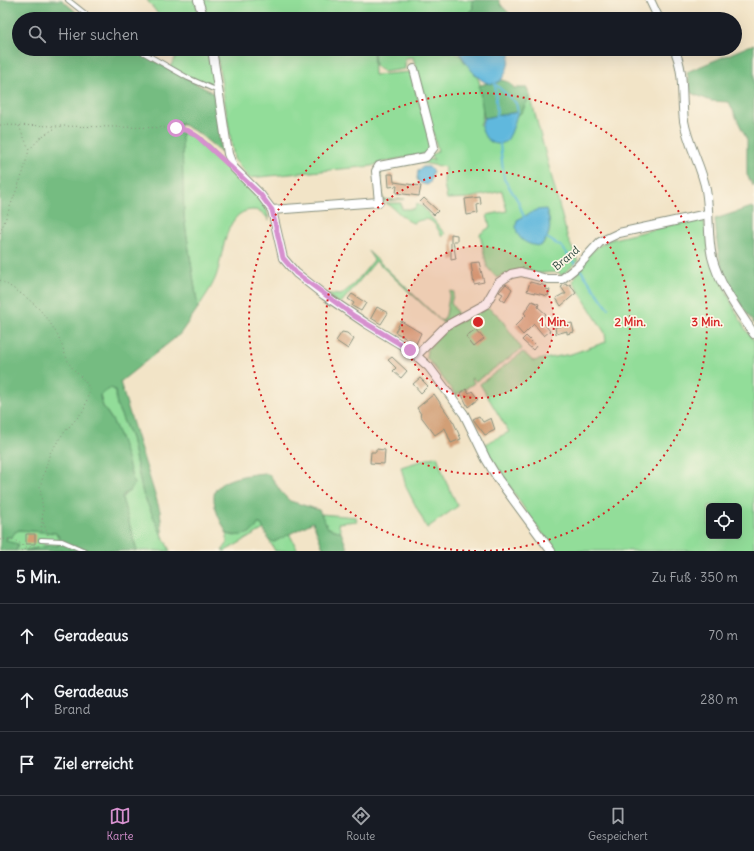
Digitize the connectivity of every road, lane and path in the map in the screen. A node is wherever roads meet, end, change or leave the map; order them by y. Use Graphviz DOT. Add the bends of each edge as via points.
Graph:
graph roads {
  1 [pos="68,0"];
  2 [pos="198,0"];
  3 [pos="650,0"];
  4 [pos="83,12"];
  5 [pos="202,12"];
  6 [pos="656,12"];
  7 [pos="149,56"];
  8 [pos="213,56"];
  9 [pos="677,56"];
  10 [pos="414,69"];
  11 [pos="219,92"];
  12 [pos="0,125"];
  13 [pos="19,126"];
  14 [pos="57,127"];
  15 [pos="29,150"];
  16 [pos="233,167"];
  17 [pos="272,210"];
  18 [pos="707,214"];
  19 [pos="0,233"];
  20 [pos="0,280"];
  21 [pos="754,334"];
  22 [pos="417,355"];
  23 [pos="42,519"];
  24 [pos="50,539"];
  25 [pos="0,540"];
  26 [pos="41,540"];
  27 [pos="33,547"];
  28 [pos="21,551"];
  29 [pos="86,551"];
  30 [pos="551,551"];
  1 -- 4 [label="lane"];
  2 -- 5 [label="street"];
  3 -- 6 [label="street"];
  7 -- 11 [label="lane"];
  8 -- 11 [label="street"];
  9 -- 18 [label="street" via="683,93 684,121 706,190"];
  10 -- 17 [label="street" via="434,147 429,154 379,166 376,171 379,202"];
  11 -- 16 [label="street" via="228,154"];
  12 -- 13 [label="path"];
  13 -- 14 [label="path"];
  13 -- 15 [label="path"];
  14 -- 15 [label="path" via="41,137"];
  14 -- 16 [label="path" via="184,130 198,137"];
  15 -- 19 [label="path"];
  16 -- 17 [label="street"];
  17 -- 22 [label="street" via="283,258 296,273 341,307"];
  18 -- 21 [label="street" via="712,256 718,274"];
  18 -- 22 [label="street, Brand" via="618,233 607,238 562,279 547,279 521,272 511,274 498,283 486,304 446,326"];
  20 -- 23 [label="path" via="27,296 43,312 58,335 70,364 90,389 84,410 50,453 40,487"];
  22 -- 30 [label="street" via="452,396 498,479"];
  23 -- 24 [label="path"];
  23 -- 26 [label="path"];
  24 -- 26 [label="lane"];
  24 -- 29 [label="lane"];
  25 -- 27 [label="path" via="12,540 24,547"];
  26 -- 27 [label="path" via="40,546"];
  27 -- 28 [label="path"];
}
